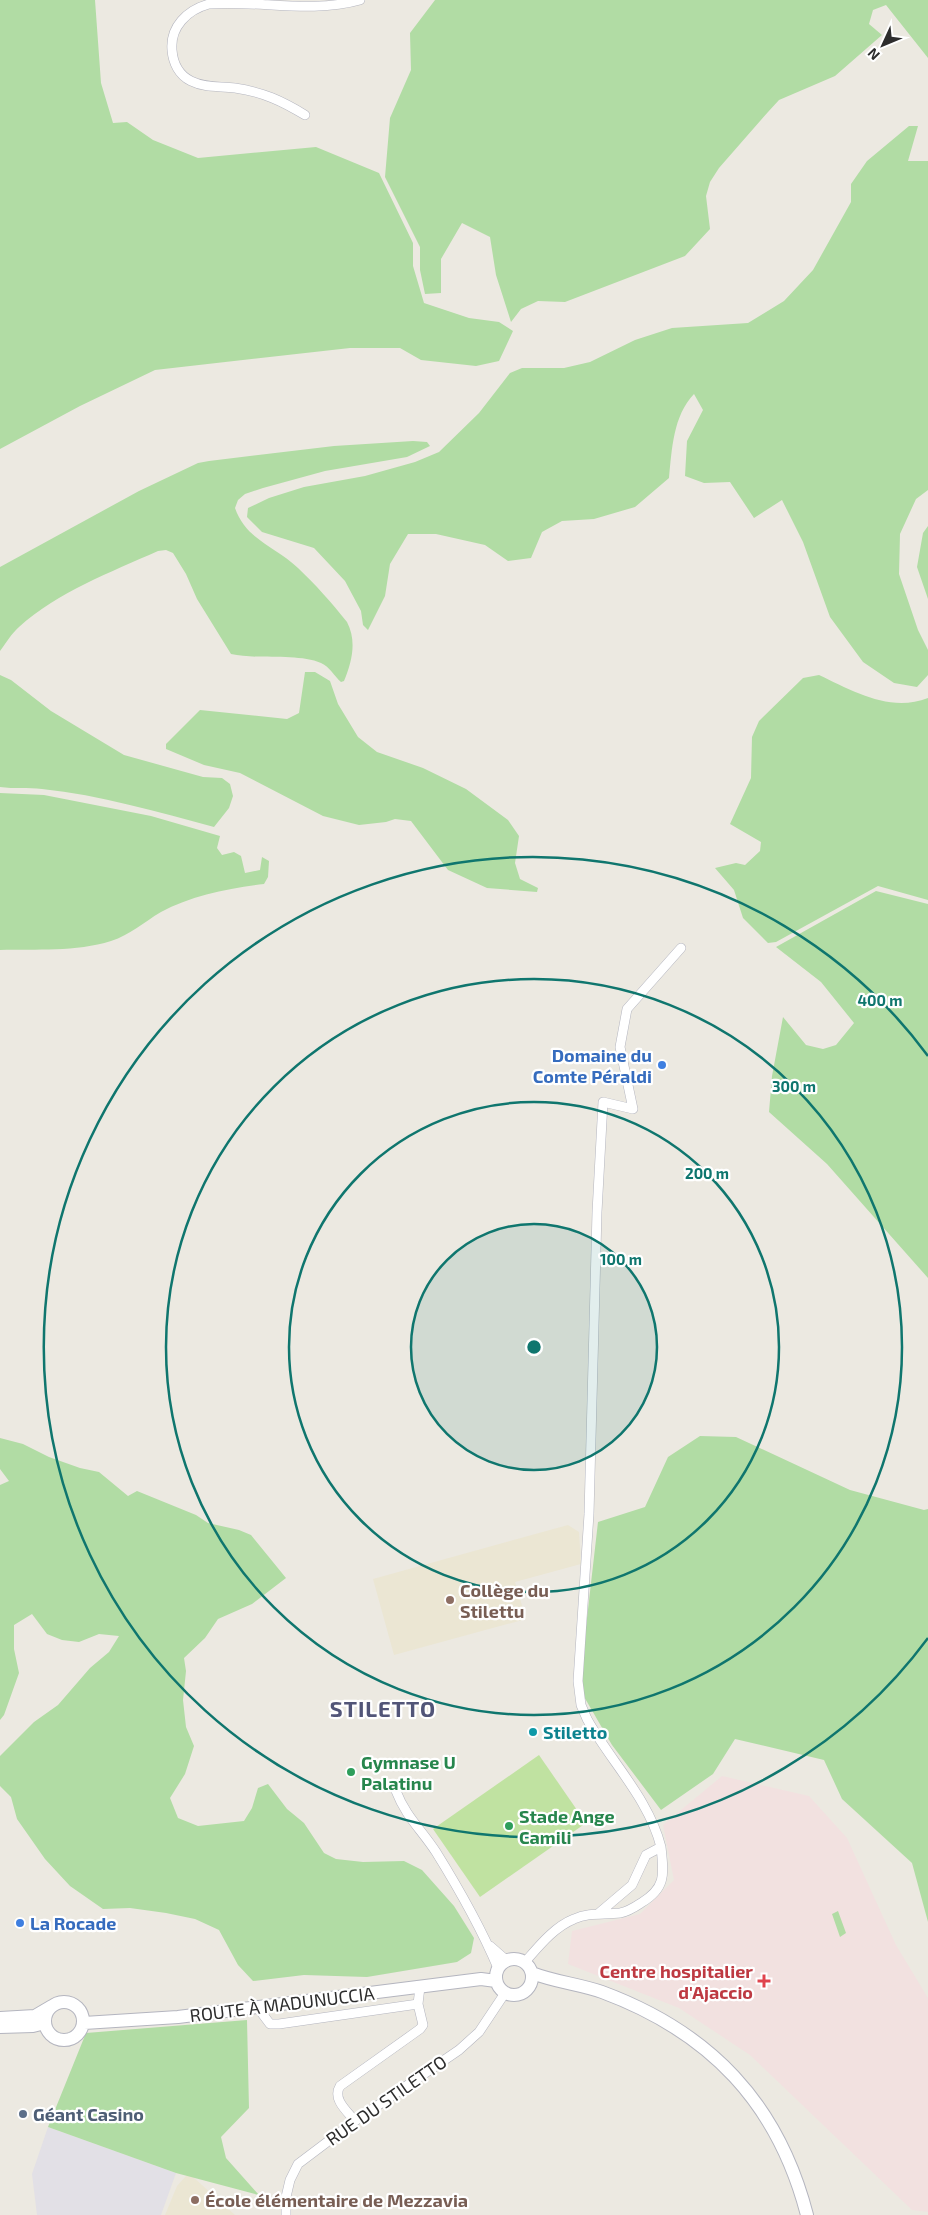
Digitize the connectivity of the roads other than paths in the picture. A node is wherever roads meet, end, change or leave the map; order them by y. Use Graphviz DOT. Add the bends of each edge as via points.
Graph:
graph roads {
  1 [pos="360,0"];
  2 [pos="306,115"];
  3 [pos="680,948"];
  4 [pos="396,1791"];
  5 [pos="661,1848"];
  6 [pos="599,1913"];
  7 [pos="499,1970"];
  8 [pos="529,1973"];
  9 [pos="420,1987"];
  10 [pos="505,1993"];
  11 [pos="418,2004"];
  12 [pos="52,2006"];
  13 [pos="258,2008"];
  14 [pos="0,2018"];
  15 [pos="45,2023"];
  16 [pos="84,2023"];
  17 [pos="0,2027"];
  18 [pos="355,2121"];
  19 [pos="286,2215"];
  20 [pos="807,2215"];
  1 -- 2 [label="street" via="324,4 210,4 197,8 182,19 174,32 172,49 176,68 190,81 278,98"];
  3 -- 5 [label="street" via="626,1009 620,1047 633,1109 603,1102 589,1514 578,1681 581,1705 587,1719 643,1804"];
  4 -- 7 [label="street" via="408,1817 437,1854 488,1944"];
  5 -- 6 [label="street" via="646,1855 632,1884"];
  5 -- 6 [label="street" via="662,1883 652,1896 621,1913"];
  6 -- 8 [label="street" via="574,1919 556,1930"];
  7 -- 8 [label="main road" via="516,1958"];
  7 -- 9 [label="main road, ROUTE À MADUNUCCIA" via="481,1979"];
  7 -- 10 [label="main road"];
  8 -- 10 [label="main road" via="523,1993"];
  8 -- 20 [label="main road" via="600,1991 673,2026 704,2047 750,2095 768,2120 787,2155"];
  9 -- 11 [label="street"];
  9 -- 13 [label="main road, ROUTE À MADUNUCCIA"];
  10 -- 18 [label="street, RUE DU STILETTO" via="479,2032 459,2050"];
  11 -- 13 [label="street" via="270,2024"];
  11 -- 18 [label="street" via="423,2025 420,2029 337,2091 337,2098"];
  12 -- 14 [label="main road" via="35,2016"];
  12 -- 15 [label="main road" via="46,2014"];
  12 -- 16 [label="main road" via="66,2002 73,2004 83,2016"];
  13 -- 16 [label="main road, ROUTE À MADUNUCCIA"];
  15 -- 16 [label="main road" via="48,2032 64,2040 73,2038"];
  15 -- 17 [label="main road"];
  18 -- 19 [label="street, RUE DU STILETTO" via="298,2164 290,2180"];
}
